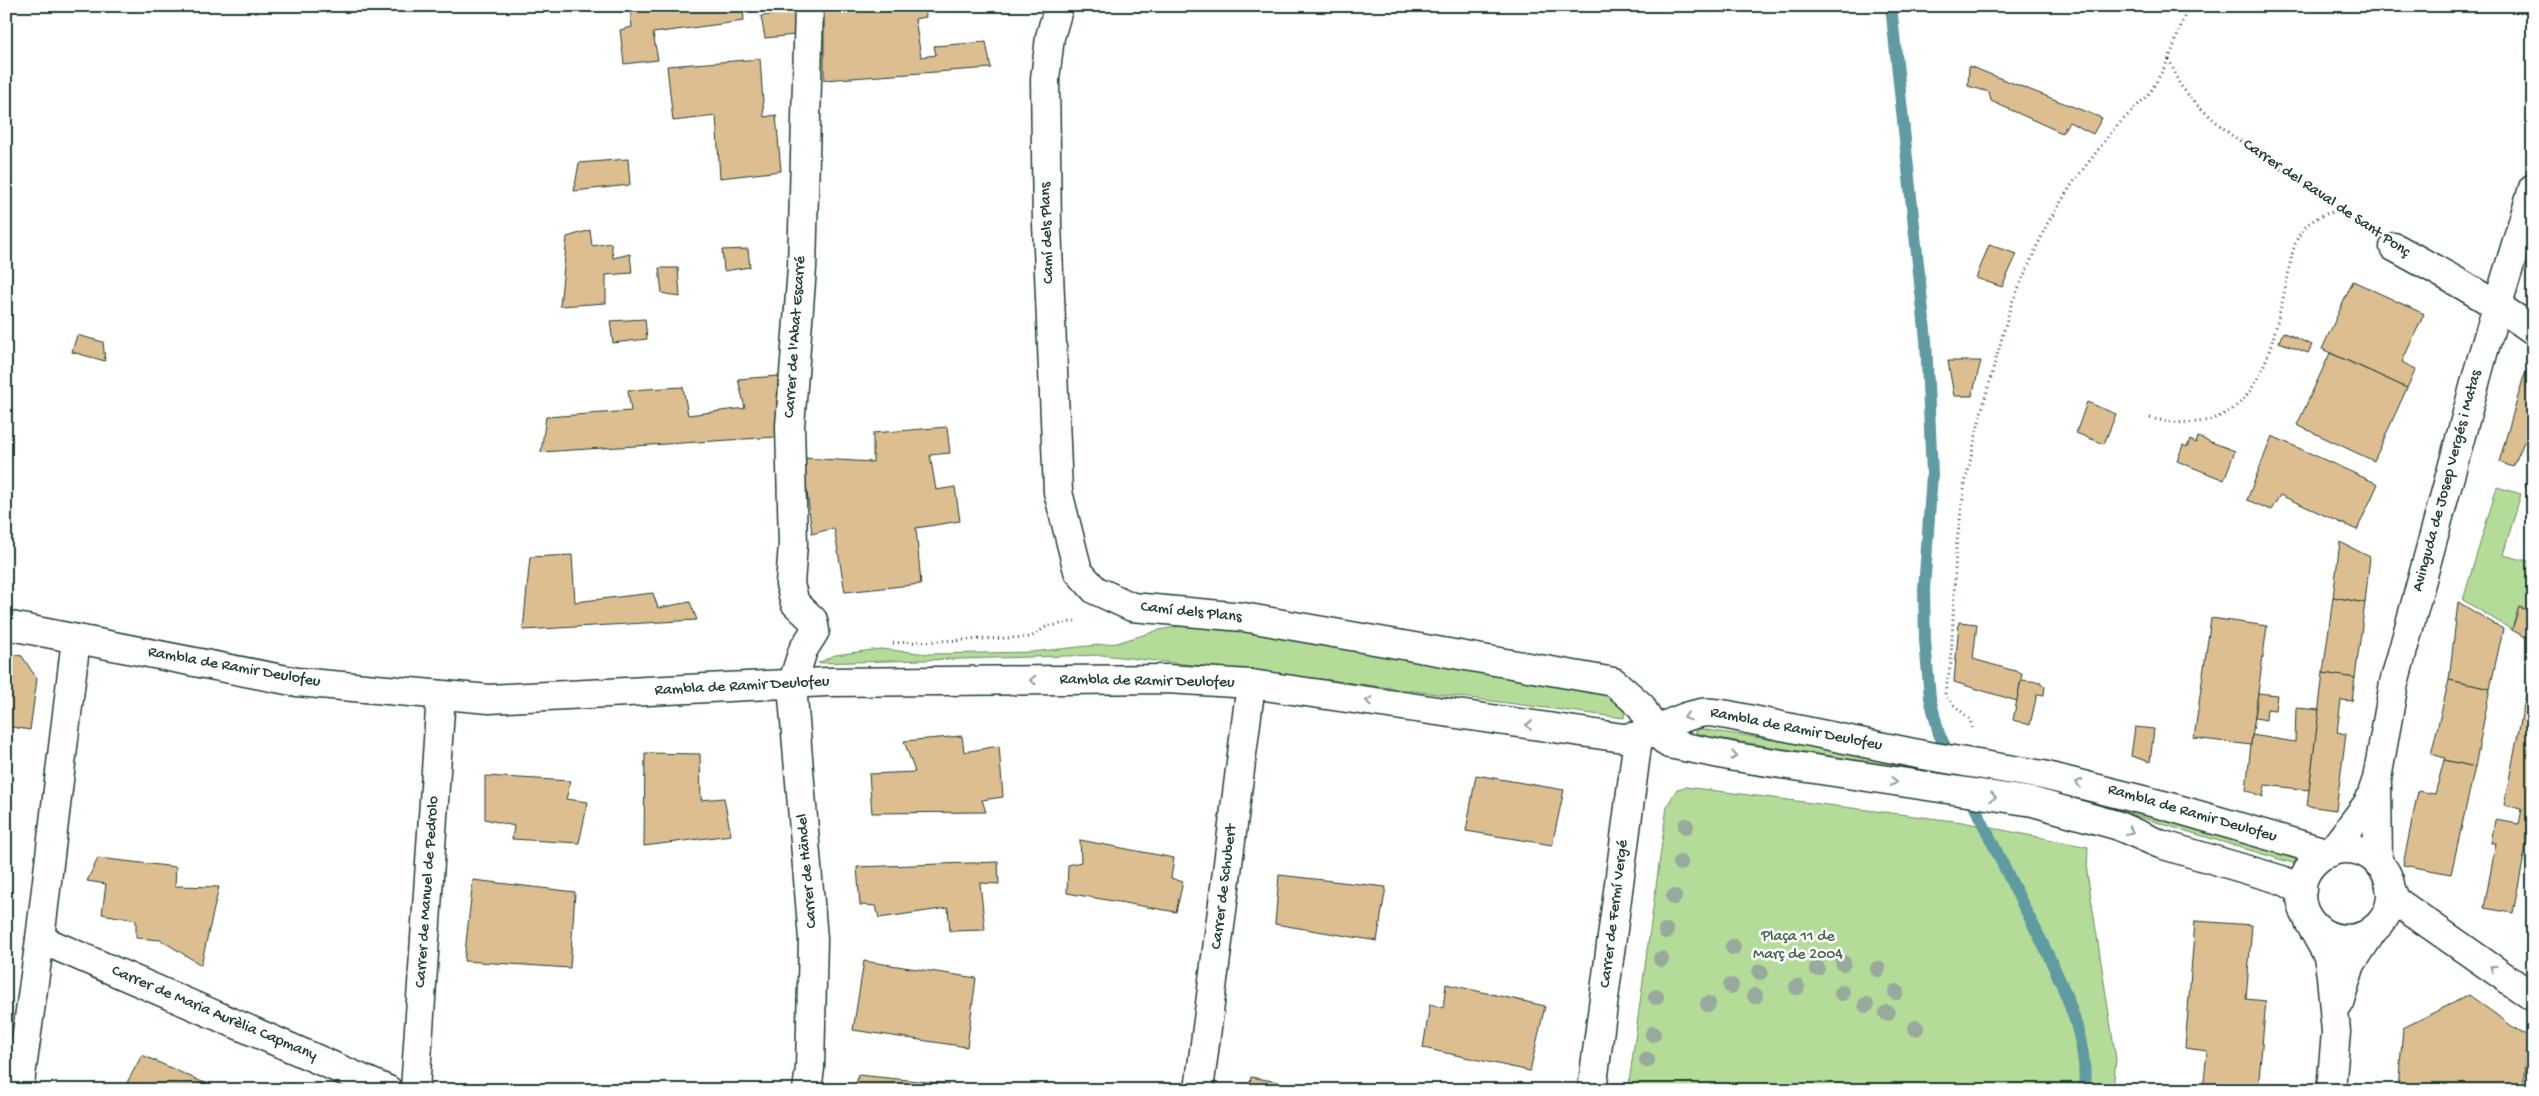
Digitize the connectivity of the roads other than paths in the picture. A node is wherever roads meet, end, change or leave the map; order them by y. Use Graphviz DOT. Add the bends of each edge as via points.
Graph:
graph roads {
  1 [pos="809,6"];
  2 [pos="1059,6"];
  3 [pos="2533,188"];
  4 [pos="2394,247"];
  5 [pos="2498,305"];
  6 [pos="2533,330"];
  7 [pos="6,625"];
  8 [pos="76,639"];
  9 [pos="801,655"];
  10 [pos="1250,684"];
  11 [pos="792,685"];
  12 [pos="441,695"];
  13 [pos="1654,737"];
  14 [pos="2377,778"];
  15 [pos="2330,853"];
  16 [pos="2378,863"];
  17 [pos="2390,887"];
  18 [pos="2302,890"];
  19 [pos="2307,919"];
  20 [pos="2374,929"];
  21 [pos="40,939"];
  22 [pos="2533,997"];
  23 [pos="2335,1014"];
  24 [pos="19,1090"];
  25 [pos="388,1090"];
  26 [pos="415,1090"];
  27 [pos="807,1090"];
  28 [pos="1199,1090"];
  29 [pos="1592,1090"];
  30 [pos="2331,1090"];
  1 -- 9 [label="street, Carrer de l'Abat Escarré" via="802,268 790,426 794,544 791,593 795,603 813,620 815,631"];
  2 -- 13 [label="street, Camí dels Plans" via="1050,37 1045,79 1047,224 1058,492 1078,571 1096,590 1132,607 1243,617 1614,682 1641,706"];
  3 -- 5 [label="street, Avinguda de Josep Vergés i Matas"];
  4 -- 5 [label="street, Carrer del Raval de Sant Ponç"];
  5 -- 6 [label="street, Carrer del Raval de Sant Ponç"];
  5 -- 14 [label="street, Avinguda de Josep Vergés i Matas" via="2394,683"];
  7 -- 8 [label="street, Rambla de Ramir Deulofeu"];
  8 -- 12 [label="street, Rambla de Ramir Deulofeu" via="297,682"];
  8 -- 21 [label="street"];
  9 -- 11 [label="street, Carrer de Händel"];
  10 -- 11 [label="street, Rambla de Ramir Deulofeu, one-way" via="1167,679"];
  13 -- 10 [label="street, Rambla de Ramir Deulofeu, one-way" via="1594,734"];
  10 -- 28 [label="street, Carrer de Schubert"];
  11 -- 12 [label="street, Rambla de Ramir Deulofeu" via="489,699"];
  11 -- 27 [label="street, Carrer de Händel" via="814,939"];
  12 -- 26 [label="street, Carrer de Manuel de Pedrolo"];
  15 -- 13 [label="street, Rambla de Ramir Deulofeu, one-way" via="2066,780 1711,713 1702,712 1682,718"];
  13 -- 18 [label="street, Rambla de Ramir Deulofeu, one-way" via="1735,757 2033,802 2116,825 2160,844 2282,880"];
  13 -- 29 [label="street, Carrer de Fermí Vergé"];
  14 -- 15 [label="street, Avinguda de Josep Vergés i Matas" via="2369,802"];
  14 -- 16 [label="street, Avinguda de Josep Vergés i Matas"];
  15 -- 16 [label="street" via="2348,850 2363,853"];
  15 -- 18 [label="street" via="2322,855 2309,868"];
  16 -- 17 [label="street"];
  17 -- 20 [label="street" via="2390,902"];
  22 -- 17 [label="street, one-way" via="2396,901"];
  18 -- 19 [label="street" via="2301,904"];
  19 -- 20 [label="street" via="2323,933 2343,939 2359,938"];
  19 -- 23 [label="street" via="2328,956"];
  20 -- 23 [label="street" via="2351,964"];
  21 -- 24 [label="street"];
  21 -- 25 [label="street, Carrer de Maria Aurèlia Capmany"];
  23 -- 30 [label="street"];
}
